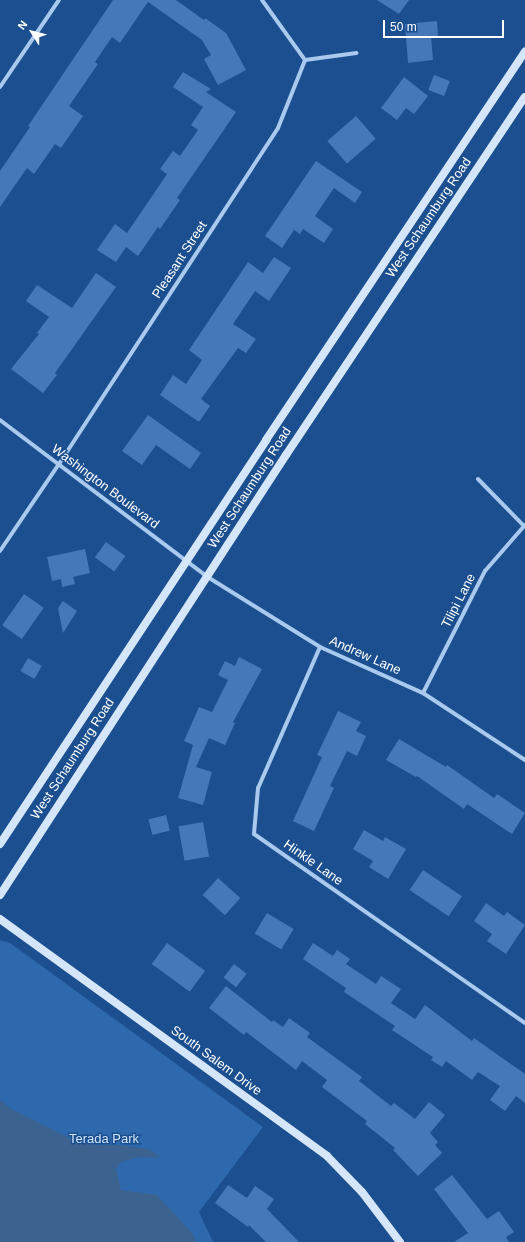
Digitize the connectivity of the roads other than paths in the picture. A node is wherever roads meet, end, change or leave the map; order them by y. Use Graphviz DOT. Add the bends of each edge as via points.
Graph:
graph roads {
  1 [pos="59,0"];
  2 [pos="262,0"];
  3 [pos="525,52"];
  4 [pos="357,53"];
  5 [pos="305,60"];
  6 [pos="0,86"];
  7 [pos="525,97"];
  8 [pos="0,420"];
  9 [pos="59,464"];
  10 [pos="478,479"];
  11 [pos="524,526"];
  12 [pos="0,551"];
  13 [pos="186,561"];
  14 [pos="198,570"];
  15 [pos="206,576"];
  16 [pos="320,647"];
  17 [pos="423,693"];
  18 [pos="525,760"];
  19 [pos="0,844"];
  20 [pos="0,895"];
  21 [pos="0,918"];
  22 [pos="525,1023"];
  23 [pos="400,1242"];
  1 -- 6 [label="street"];
  2 -- 5 [label="street"];
  3 -- 13 [label="main road, West Schaumburg Road"];
  4 -- 5 [label="street"];
  5 -- 9 [label="street, Pleasant Street" via="278,128"];
  7 -- 15 [label="main road, West Schaumburg Road"];
  8 -- 9 [label="street, Washington Boulevard"];
  9 -- 12 [label="street, Pleasant Street"];
  9 -- 13 [label="street, Washington Boulevard"];
  10 -- 11 [label="street"];
  11 -- 17 [label="street, Tilipi Lane" via="485,571"];
  13 -- 14 [label="street, Washington Boulevard"];
  13 -- 19 [label="main road, West Schaumburg Road"];
  14 -- 15 [label="street, Andrew Lane"];
  15 -- 16 [label="street, Andrew Lane"];
  15 -- 20 [label="main road, West Schaumburg Road"];
  16 -- 17 [label="street, Andrew Lane"];
  16 -- 22 [label="street, Hinkle Lane" via="258,788 254,834"];
  17 -- 18 [label="street, Andrew Lane"];
  21 -- 23 [label="main road, South Salem Drive" via="327,1156 362,1192"];
}
